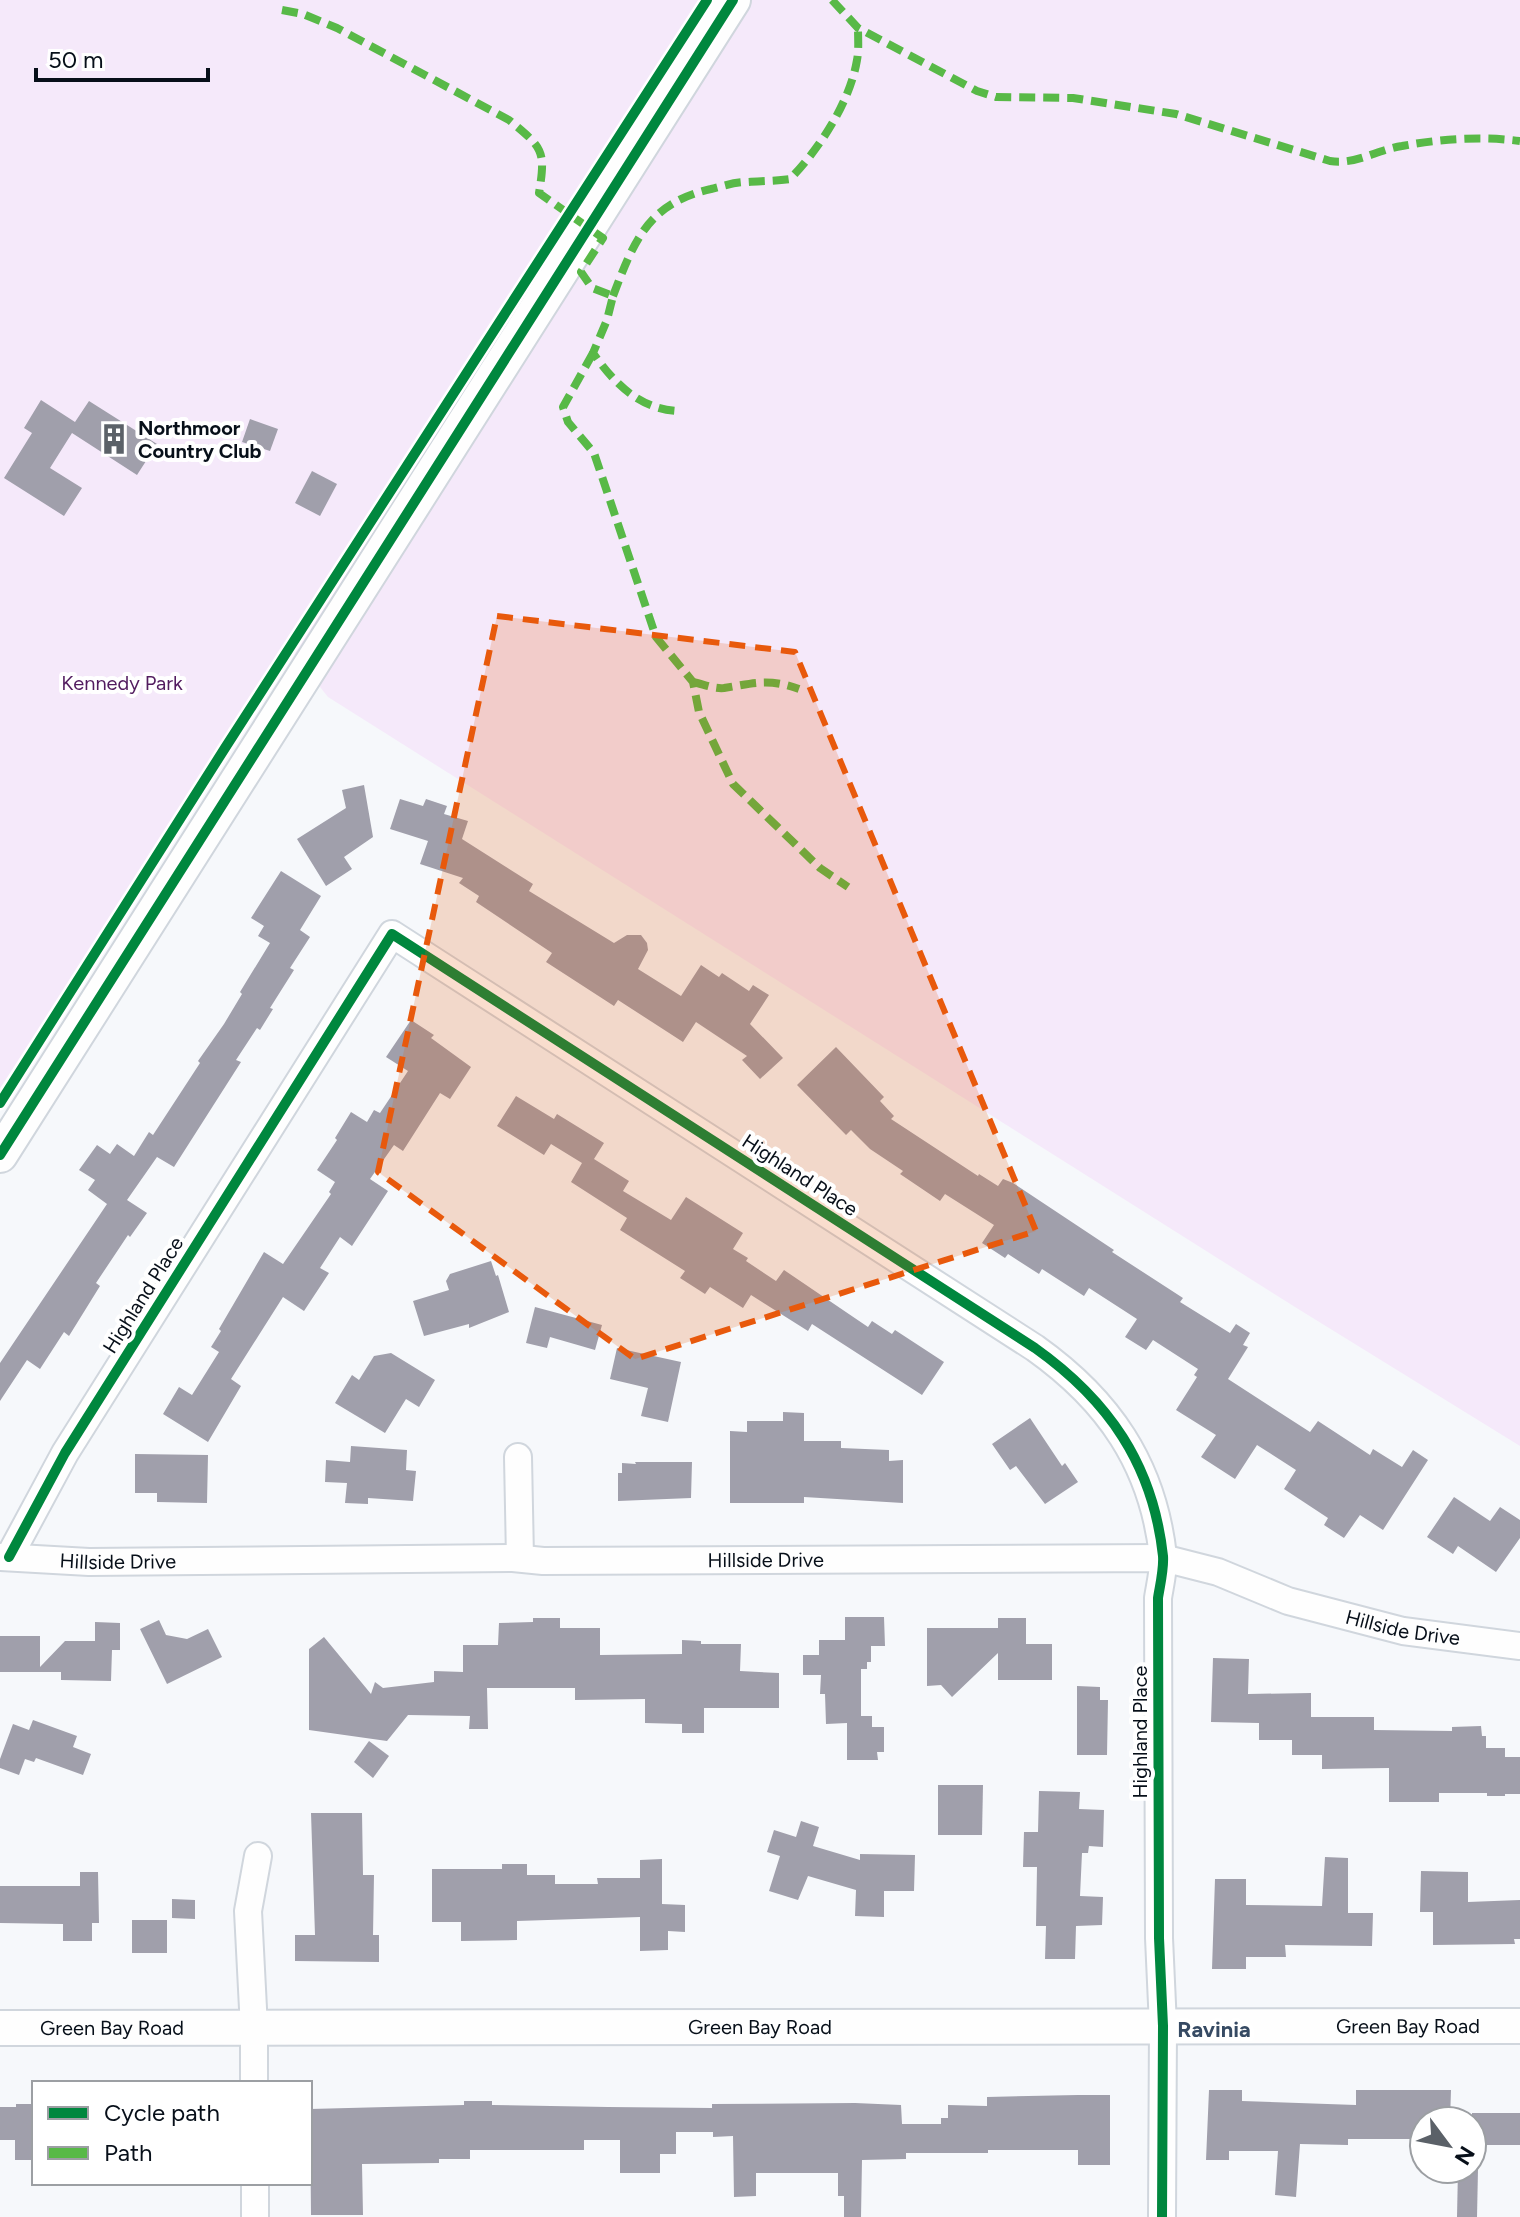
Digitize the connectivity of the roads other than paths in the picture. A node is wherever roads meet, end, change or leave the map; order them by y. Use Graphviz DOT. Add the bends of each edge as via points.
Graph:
graph roads {
  1 [pos="733,0"];
  2 [pos="0,1155"];
  3 [pos="518,1457"];
  4 [pos="4,1557"];
  5 [pos="520,1558"];
  6 [pos="1163,1558"];
  7 [pos="1520,1646"];
  8 [pos="258,1856"];
  9 [pos="1163,2026"];
  10 [pos="1520,2026"];
  11 [pos="0,2028"];
  12 [pos="254,2028"];
  13 [pos="254,2081"];
  14 [pos="255,2185"];
  15 [pos="255,2217"];
  16 [pos="1162,2217"];
  1 -- 2 [label="main road"];
  3 -- 5 [label="street"];
  4 -- 5 [label="street, Hillside Drive" via="89,1562"];
  4 -- 6 [label="street, Highland Place" via="392,934 1069,1372 1112,1418 1136,1459 1151,1495"];
  5 -- 6 [label="street, Hillside Drive"];
  6 -- 7 [label="street, Hillside Drive" via="1218,1572 1288,1601 1403,1631"];
  6 -- 9 [label="street, Highland Place" via="1158,1598"];
  8 -- 12 [label="street" via="248,1911"];
  9 -- 10 [label="main road, Green Bay Road"];
  9 -- 12 [label="main road, Green Bay Road"];
  9 -- 16 [label="street, Highland Place"];
  11 -- 12 [label="main road, Green Bay Road"];
  12 -- 13 [label="street"];
  14 -- 15 [label="street"];
}
